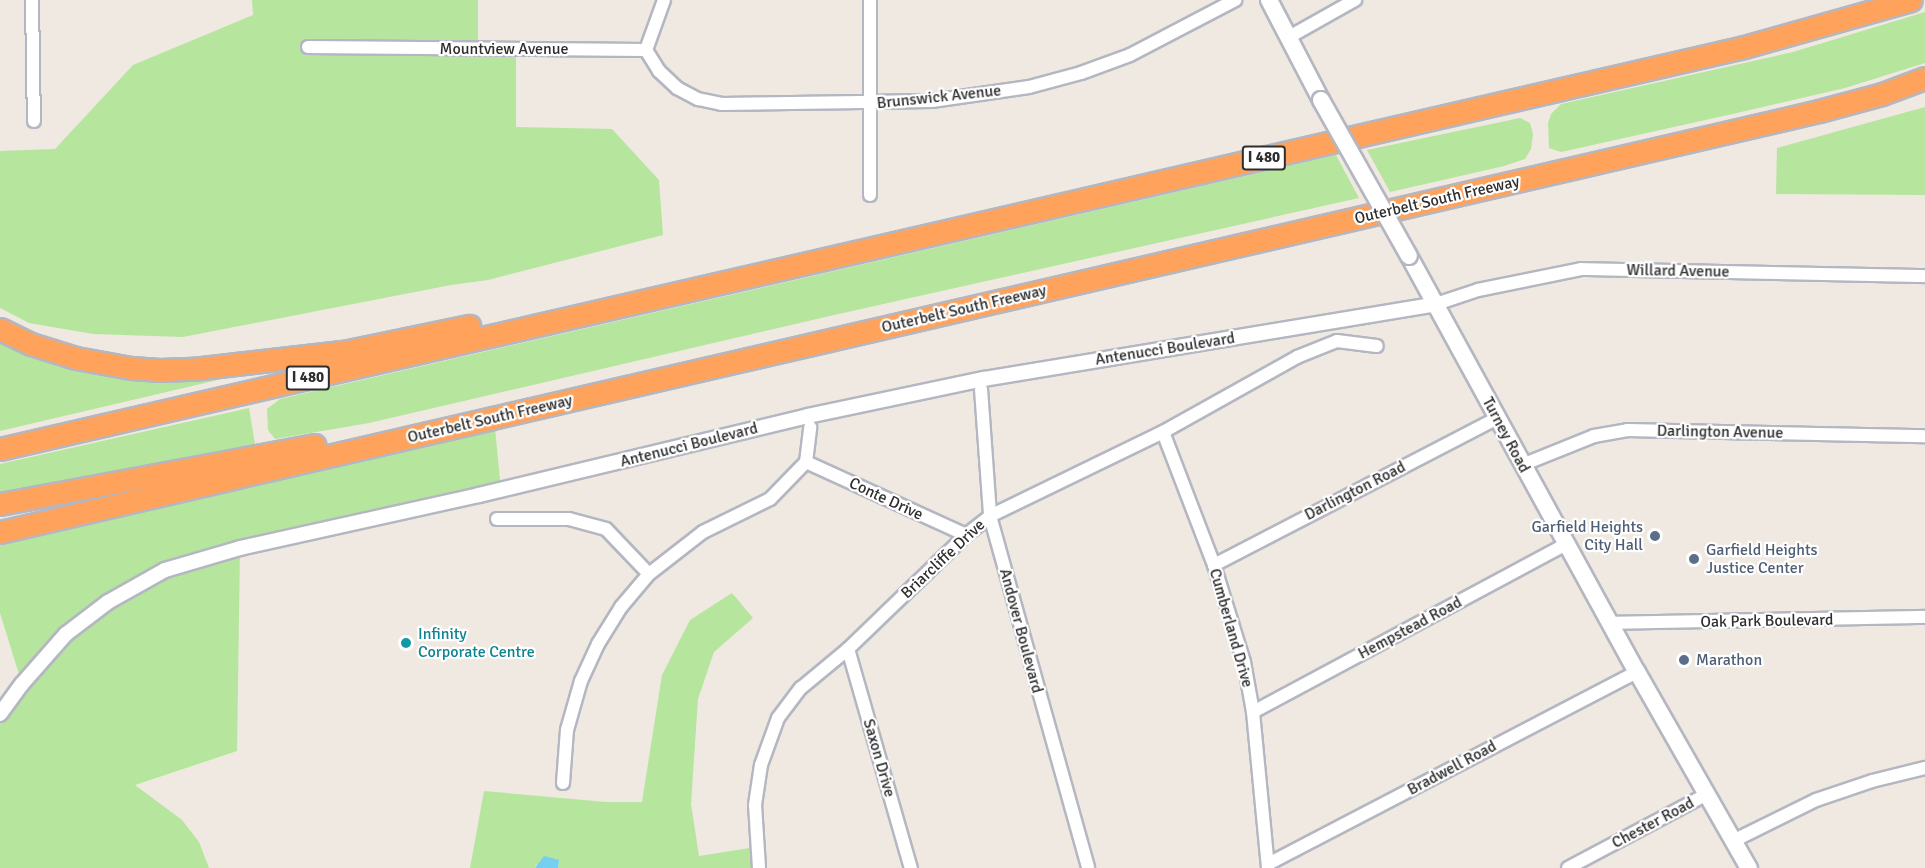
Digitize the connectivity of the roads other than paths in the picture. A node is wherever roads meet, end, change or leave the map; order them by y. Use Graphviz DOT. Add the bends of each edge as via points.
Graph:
graph roads {
  1 [pos="32,0"];
  2 [pos="664,0"];
  3 [pos="870,0"];
  4 [pos="1235,0"];
  5 [pos="1269,0"];
  6 [pos="1354,0"];
  7 [pos="1911,0"];
  8 [pos="1289,37"];
  9 [pos="308,47"];
  10 [pos="646,50"];
  11 [pos="1925,78"];
  12 [pos="870,104"];
  13 [pos="34,121"];
  14 [pos="870,195"];
  15 [pos="1925,276"];
  16 [pos="1436,304"];
  17 [pos="615,307"];
  18 [pos="0,329"];
  19 [pos="1377,346"];
  20 [pos="653,381"];
  21 [pos="981,389"];
  22 [pos="1497,418"];
  23 [pos="810,428"];
  24 [pos="1163,432"];
  25 [pos="1925,436"];
  26 [pos="0,449"];
  27 [pos="806,462"];
  28 [pos="1522,465"];
  29 [pos="0,504"];
  30 [pos="105,507"];
  31 [pos="990,516"];
  32 [pos="496,519"];
  33 [pos="0,532"];
  34 [pos="966,536"];
  35 [pos="0,538"];
  36 [pos="1566,544"];
  37 [pos="1214,565"];
  38 [pos="649,574"];
  39 [pos="1925,617"];
  40 [pos="1610,623"];
  41 [pos="848,649"];
  42 [pos="1636,672"];
  43 [pos="1253,712"];
  44 [pos="0,714"];
  45 [pos="1925,768"];
  46 [pos="563,783"];
  47 [pos="1707,794"];
  48 [pos="1735,840"];
  49 [pos="1268,866"];
  50 [pos="759,868"];
  51 [pos="911,868"];
  52 [pos="1088,868"];
  53 [pos="1568,868"];
  54 [pos="1749,868"];
  1 -- 13 [label="street"];
  2 -- 10 [label="street"];
  3 -- 12 [label="street"];
  4 -- 12 [label="street, Brunswick Avenue" via="1130,55 1081,73 978,96"];
  5 -- 8 [label="main road, Turney Road"];
  6 -- 8 [label="street"];
  7 -- 17 [label="highway, I 480" via="1744,47"];
  8 -- 16 [label="main road, Turney Road, bridge"];
  9 -- 10 [label="street, Mountview Avenue"];
  10 -- 12 [label="street, Brunswick Avenue" via="676,87 698,99 721,104"];
  11 -- 20 [label="highway, Outerbelt South Freeway" via="1819,111"];
  12 -- 14 [label="street"];
  15 -- 16 [label="street, Willard Avenue" via="1581,269 1478,290"];
  16 -- 22 [label="main road, Turney Road"];
  16 -- 44 [label="street, Antenucci Boulevard" via="984,380 808,416 240,548 165,570 108,602 66,634"];
  17 -- 18 [label="highway" via="574,308 348,351 193,369 101,364 54,352"];
  17 -- 26 [label="highway, I 480"];
  19 -- 24 [label="street, Briarcliffe Drive" via="1337,341 1297,357"];
  20 -- 29 [label="highway"];
  20 -- 30 [label="highway, Outerbelt South Freeway"];
  21 -- 31 [label="street, Andover Boulevard"];
  22 -- 28 [label="main road, Turney Road"];
  22 -- 37 [label="street, Darlington Road"];
  23 -- 27 [label="street"];
  24 -- 31 [label="street, Briarcliffe Drive"];
  24 -- 37 [label="street, Cumberland Drive"];
  25 -- 28 [label="street, Darlington Avenue" via="1627,430 1594,436"];
  27 -- 34 [label="street, Conte Drive"];
  27 -- 38 [label="street" via="770,499 703,532"];
  28 -- 36 [label="main road, Turney Road"];
  30 -- 33 [label="highway, Outerbelt South Freeway"];
  30 -- 35 [label="highway"];
  31 -- 34 [label="street, Briarcliffe Drive"];
  31 -- 52 [label="street, Andover Boulevard"];
  32 -- 38 [label="street" via="569,519 606,529"];
  34 -- 41 [label="street, Briarcliffe Drive"];
  36 -- 40 [label="main road, Turney Road"];
  36 -- 43 [label="street, Hempstead Road"];
  37 -- 43 [label="street, Cumberland Drive" via="1244,662"];
  38 -- 46 [label="street" via="621,607 581,681 567,730"];
  39 -- 40 [label="street, Oak Park Boulevard"];
  40 -- 42 [label="main road, Turney Road"];
  41 -- 50 [label="street, Briarcliffe Drive" via="801,688 778,718 761,765 755,805"];
  41 -- 51 [label="street, Saxon Drive"];
  42 -- 47 [label="main road, Turney Road"];
  42 -- 49 [label="street, Bradwell Road"];
  43 -- 49 [label="street, Cumberland Drive"];
  45 -- 48 [label="street" via="1816,800"];
  47 -- 48 [label="main road, Turney Road"];
  47 -- 53 [label="street, Chester Road"];
  48 -- 54 [label="main road, Turney Road"];
}
